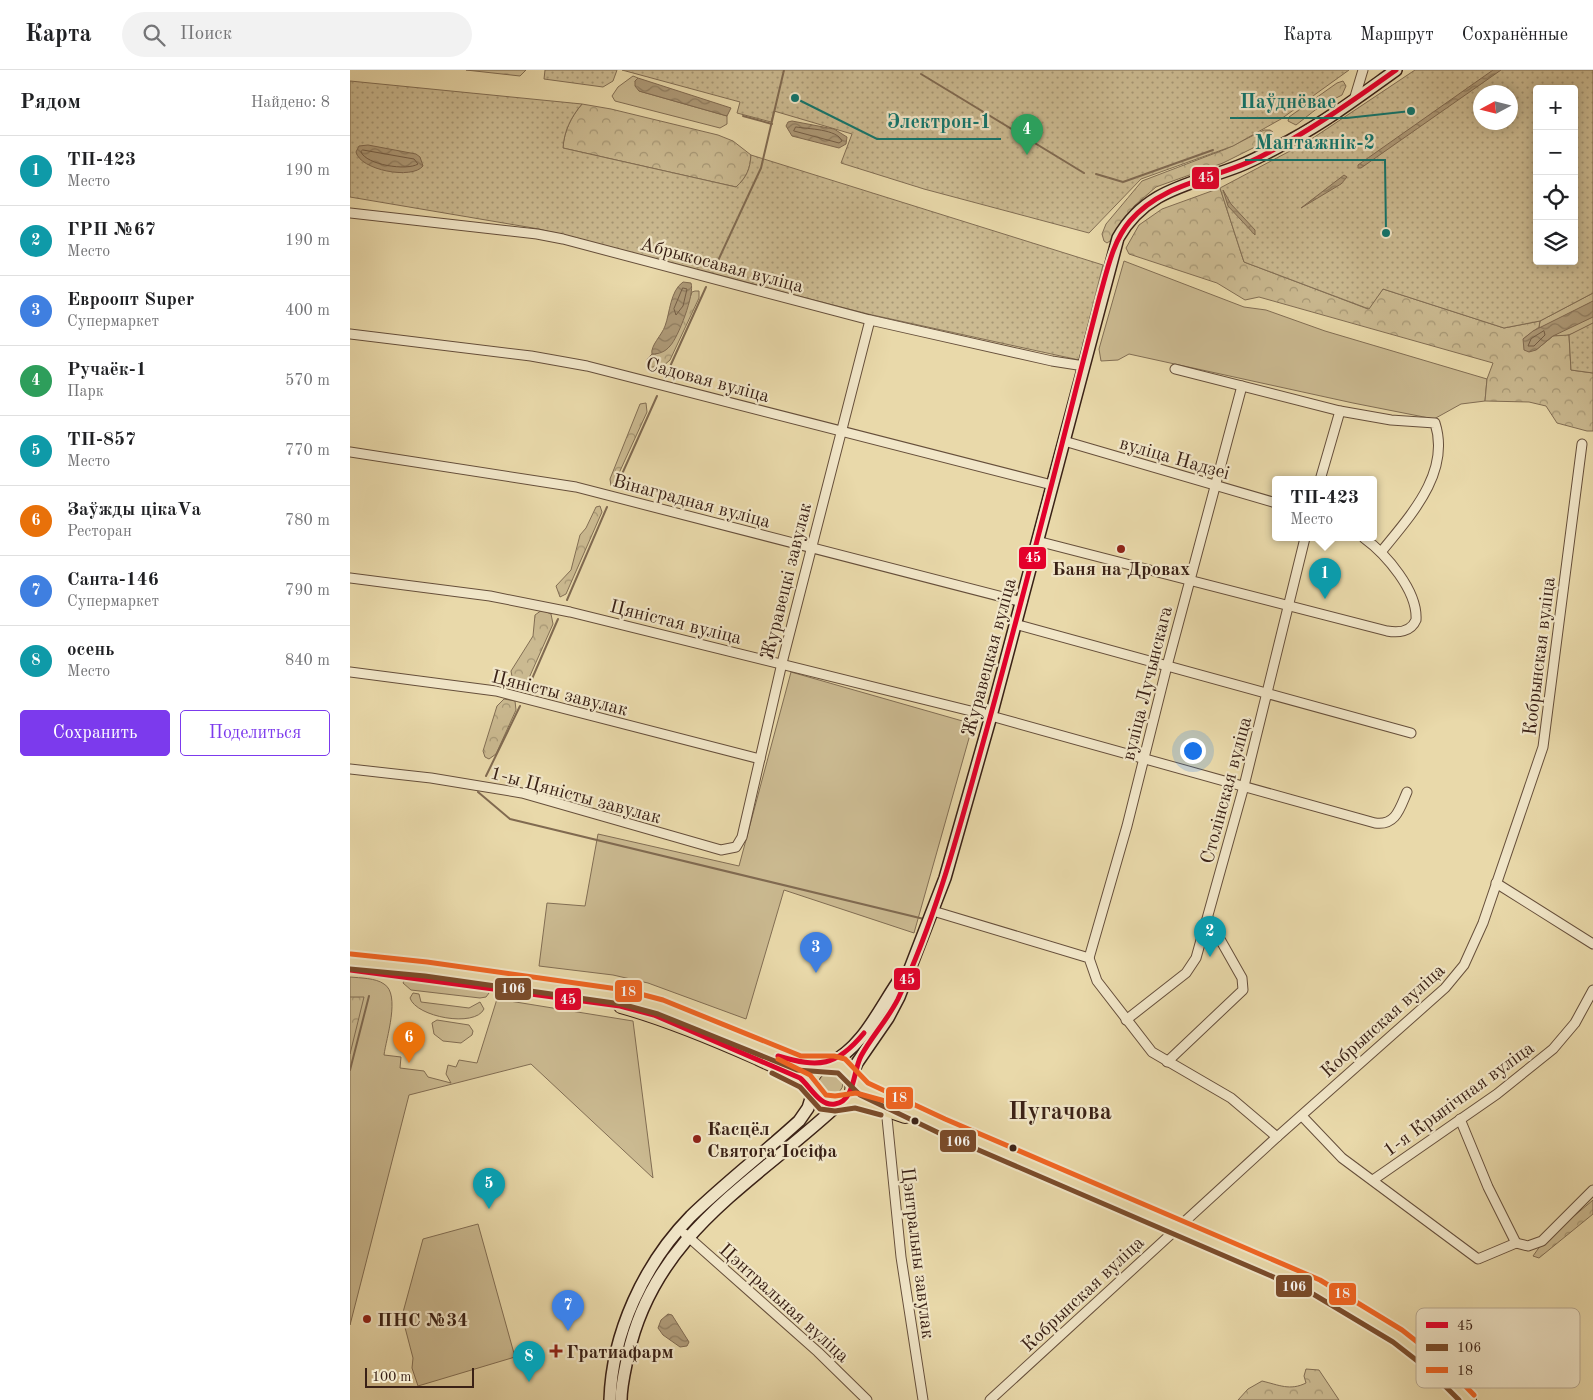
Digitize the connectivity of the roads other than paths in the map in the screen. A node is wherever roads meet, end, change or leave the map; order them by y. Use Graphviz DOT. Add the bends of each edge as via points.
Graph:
graph roads {
  1 [pos="1363,70"];
  2 [pos="1396,70"];
  3 [pos="1354,100"];
  4 [pos="350,213"];
  5 [pos="870,320"];
  6 [pos="350,334"];
  7 [pos="1084,366"];
  8 [pos="1175,369"];
  9 [pos="1242,386"];
  10 [pos="1340,411"];
  11 [pos="840,430"];
  12 [pos="1064,441"];
  13 [pos="1582,444"];
  14 [pos="350,452"];
  15 [pos="1321,476"];
  16 [pos="1052,485"];
  17 [pos="1214,485"];
  18 [pos="1272,502"];
  19 [pos="1037,541"];
  20 [pos="1304,541"];
  21 [pos="1368,541"];
  22 [pos="810,547"];
  23 [pos="1381,552"];
  24 [pos="350,578"];
  25 [pos="1189,579"];
  26 [pos="1022,602"];
  27 [pos="1289,607"];
  28 [pos="1016,624"];
  29 [pos="782,664"];
  30 [pos="1167,666"];
  31 [pos="350,672"];
  32 [pos="1267,693"];
  33 [pos="991,716"];
  34 [pos="1411,733"];
  35 [pos="1145,758"];
  36 [pos="760,759"];
  37 [pos="350,769"];
  38 [pos="1244,786"];
  39 [pos="1407,792"];
  40 [pos="734,849"];
  41 [pos="1496,882"];
  42 [pos="933,910"];
  43 [pos="1208,918"];
  44 [pos="1593,944"];
  45 [pos="1089,958"];
  46 [pos="350,961"];
  47 [pos="912,963"];
  48 [pos="350,970"];
  49 [pos="1593,990"];
  50 [pos="1126,1020"];
  51 [pos="1167,1062"];
  52 [pos="827,1064"];
  53 [pos="852,1079"];
  54 [pos="813,1090"];
  55 [pos="842,1102"];
  56 [pos="888,1110"];
  57 [pos="1302,1116"];
  58 [pos="1460,1118"];
  59 [pos="942,1126"];
  60 [pos="1277,1137"];
  61 [pos="1373,1180"];
  62 [pos="1593,1190"];
  63 [pos="1177,1228"];
  64 [pos="684,1233"];
  65 [pos="1516,1243"];
  66 [pos="1416,1348"];
  67 [pos="1458,1388"];
  68 [pos="996,1398"];
  69 [pos="610,1400"];
  70 [pos="621,1400"];
  71 [pos="867,1400"];
  72 [pos="923,1400"];
  73 [pos="1469,1400"];
  1 -- 3 [label="street"];
  2 -- 3 [label="street, Журавецкая вуліца"];
  3 -- 7 [label="street, Журавецкая вуліца" via="1293,139 1250,161 1144,204 1130,218 1118,238"];
  4 -- 5 [label="street, Абрыкосавая вуліца" via="563,239"];
  5 -- 7 [label="street, Абрыкосавая вуліца"];
  5 -- 11 [label="street, Журавецкі завулак"];
  6 -- 11 [label="street, Садовая вуліца" via="578,364"];
  7 -- 12 [label="street, Журавецкая вуліца"];
  8 -- 9 [label="street"];
  9 -- 10 [label="street"];
  9 -- 17 [label="street, вуліца Лучынскага"];
  10 -- 15 [label="street"];
  10 -- 23 [label="street" via="1391,420 1435,423 1440,439 1440,450 1427,489 1413,513"];
  11 -- 16 [label="street, Садовая вуліца"];
  11 -- 22 [label="street, Журавецкі завулак"];
  12 -- 16 [label="street, Журавецкая вуліца"];
  12 -- 17 [label="street, вуліца Надзеі"];
  13 -- 41 [label="street, Кобрынская вуліца" via="1543,747"];
  14 -- 22 [label="street, Вінаградная вуліца" via="568,485"];
  16 -- 19 [label="street, Журавецкая вуліца"];
  17 -- 18 [label="street, вуліца Надзеі"];
  17 -- 25 [label="street, вуліца Лучынскага"];
  19 -- 25 [label="street"];
  19 -- 26 [label="street, Журавецкая вуліца"];
  20 -- 27 [label="street, Столінская вуліца"];
  21 -- 23 [label="street"];
  22 -- 26 [label="street, Вінаградная вуліца"];
  22 -- 29 [label="street, Журавецкі завулак"];
  23 -- 27 [label="street" via="1399,575 1414,603 1416,620 1409,629 1387,631"];
  24 -- 29 [label="street, Цяністая вуліца" via="524,601"];
  25 -- 27 [label="street"];
  25 -- 30 [label="street, вуліца Лучынскага"];
  26 -- 28 [label="street, Журавецкая вуліца"];
  27 -- 32 [label="street, Столінская вуліца"];
  28 -- 30 [label="street"];
  28 -- 33 [label="street, Журавецкая вуліца"];
  29 -- 33 [label="street, Цяністая вуліца"];
  29 -- 36 [label="street, Журавецкі завулак"];
  30 -- 32 [label="street"];
  30 -- 35 [label="street, вуліца Лучынскага"];
  31 -- 36 [label="street, Цяністы завулак" via="496,691"];
  32 -- 34 [label="street"];
  32 -- 38 [label="street, Столінская вуліца"];
  33 -- 35 [label="street, Цяністая вуліца"];
  33 -- 42 [label="street, Журавецкая вуліца"];
  35 -- 38 [label="street, Цяністая вуліца"];
  35 -- 45 [label="street, вуліца Лучынскага"];
  36 -- 40 [label="street, Журавецкі завулак" via="742,837"];
  37 -- 40 [label="street, 1-ы Цяністы завулак" via="522,793 717,849"];
  38 -- 39 [label="street, Цяністая вуліца" via="1379,824 1394,819"];
  38 -- 43 [label="street, Столінская вуліца"];
  41 -- 44 [label="street"];
  41 -- 57 [label="street, Кобрынская вуліца" via="1483,923 1468,957 1453,980"];
  42 -- 45 [label="street"];
  42 -- 47 [label="street, Журавецкая вуліца"];
  43 -- 50 [label="street, Столінская вуліца" via="1190,968"];
  43 -- 51 [label="street" via="1242,978 1242,990"];
  45 -- 50 [label="street" via="1095,977"];
  46 -- 52 [label="main road" via="623,998 660,1007 777,1056 805,1064"];
  47 -- 52 [label="street, Журавецкая вуліца" via="858,1042 848,1053"];
  47 -- 53 [label="street, Журавецкая вуліца" via="888,1018 860,1057"];
  48 -- 54 [label="main road" via="620,1006 654,1015 735,1048 800,1078"];
  49 -- 58 [label="street, 1-я Крынічная вуліца" via="1560,1042 1509,1085"];
  50 -- 51 [label="street" via="1147,1048"];
  51 -- 60 [label="street" via="1231,1098"];
  52 -- 53 [label="main road" via="843,1066"];
  52 -- 54 [label="main road" via="814,1074"];
  53 -- 55 [label="main road" via="851,1092"];
  53 -- 59 [label="main road" via="868,1091"];
  54 -- 55 [label="main road" via="817,1098 828,1104"];
  54 -- 64 [label="street" via="808,1108 799,1121 691,1216"];
  55 -- 56 [label="main road" via="859,1100"];
  55 -- 64 [label="street"];
  56 -- 59 [label="main road"];
  56 -- 72 [label="street, Цэнтральны завулак" via="901,1257"];
  57 -- 60 [label="street, Кобрынская вуліца"];
  57 -- 61 [label="street" via="1342,1158"];
  58 -- 61 [label="street, 1-я Крынічная вуліца"];
  58 -- 65 [label="street" via="1488,1187"];
  59 -- 63 [label="main road"];
  60 -- 63 [label="street, Кобрынская вуліца"];
  61 -- 65 [label="street" via="1478,1259"];
  62 -- 65 [label="street" via="1542,1241 1528,1246"];
  63 -- 66 [label="main road" via="1316,1287 1372,1316"];
  63 -- 68 [label="street, Кобрынская вуліца"];
  64 -- 69 [label="street" via="645,1277 630,1309 618,1345"];
  64 -- 70 [label="street" via="643,1307 630,1348"];
  64 -- 71 [label="street, Цэнтральная вуліца"];
  67 -- 73 [label="main road"];
}
